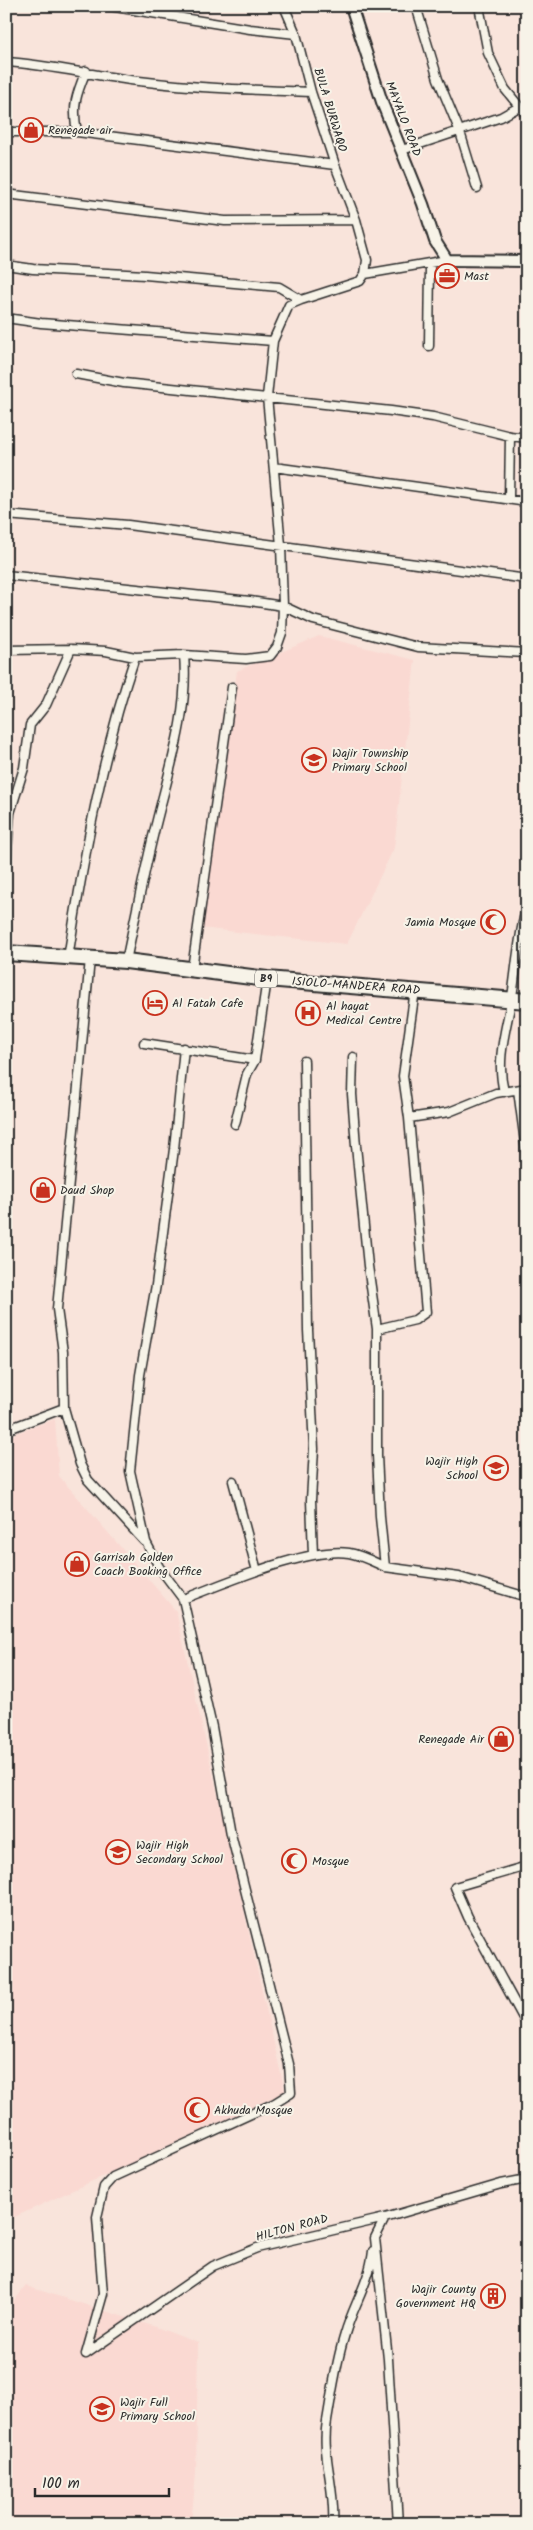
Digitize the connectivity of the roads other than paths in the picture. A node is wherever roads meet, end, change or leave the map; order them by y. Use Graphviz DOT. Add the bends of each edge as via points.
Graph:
graph roads {
  1 [pos="108,6"];
  2 [pos="284,6"];
  3 [pos="351,6"];
  4 [pos="416,6"];
  5 [pos="479,6"];
  6 [pos="296,34"];
  7 [pos="6,62"];
  8 [pos="86,71"];
  9 [pos="311,92"];
  10 [pos="519,107"];
  11 [pos="527,116"];
  12 [pos="6,132"];
  13 [pos="77,132"];
  14 [pos="460,132"];
  15 [pos="402,150"];
  16 [pos="335,165"];
  17 [pos="477,188"];
  18 [pos="6,194"];
  19 [pos="356,220"];
  20 [pos="447,260"];
  21 [pos="527,261"];
  22 [pos="6,265"];
  23 [pos="430,265"];
  24 [pos="365,274"];
  25 [pos="302,300"];
  26 [pos="6,318"];
  27 [pos="273,342"];
  28 [pos="429,346"];
  29 [pos="76,374"];
  30 [pos="267,397"];
  31 [pos="510,436"];
  32 [pos="527,438"];
  33 [pos="274,467"];
  34 [pos="509,498"];
  35 [pos="527,502"];
  36 [pos="6,515"];
  37 [pos="281,545"];
  38 [pos="6,575"];
  39 [pos="527,579"];
  40 [pos="283,606"];
  41 [pos="71,649"];
  42 [pos="6,650"];
  43 [pos="527,653"];
  44 [pos="184,655"];
  45 [pos="135,657"];
  46 [pos="232,688"];
  47 [pos="6,866"];
  48 [pos="527,906"];
  49 [pos="6,927"];
  50 [pos="6,953"];
  51 [pos="68,958"];
  52 [pos="90,959"];
  53 [pos="126,961"];
  54 [pos="192,969"];
  55 [pos="267,979"];
  56 [pos="415,990"];
  57 [pos="512,998"];
  58 [pos="527,1001"];
  59 [pos="144,1043"];
  60 [pos="184,1048"];
  61 [pos="353,1057"];
  62 [pos="255,1060"];
  63 [pos="304,1061"];
  64 [pos="527,1088"];
  65 [pos="518,1090"];
  66 [pos="504,1092"];
  67 [pos="408,1118"];
  68 [pos="235,1124"];
  69 [pos="527,1158"];
  70 [pos="377,1329"];
  71 [pos="64,1408"];
  72 [pos="6,1430"];
  73 [pos="233,1481"];
  74 [pos="146,1542"];
  75 [pos="313,1555"];
  76 [pos="385,1567"];
  77 [pos="257,1572"];
  78 [pos="527,1597"];
  79 [pos="183,1599"];
  80 [pos="527,1866"];
  81 [pos="527,2025"];
  82 [pos="527,2179"];
  83 [pos="385,2218"];
  84 [pos="375,2238"];
  85 [pos="333,2524"];
  86 [pos="398,2524"];
  1 -- 6 [label="street"];
  2 -- 6 [label="street, BULA BURWAQO"];
  3 -- 15 [label="street, MAYALO ROAD" via="383,105"];
  4 -- 14 [label="street" via="438,79"];
  5 -- 10 [label="street" via="488,53 505,89"];
  6 -- 9 [label="street, BULA BURWAQO"];
  7 -- 8 [label="street"];
  8 -- 9 [label="street" via="137,81"];
  8 -- 13 [label="street" via="74,100"];
  9 -- 16 [label="street, BULA BURWAQO"];
  10 -- 11 [label="street"];
  10 -- 14 [label="street"];
  12 -- 13 [label="street"];
  13 -- 16 [label="street"];
  14 -- 15 [label="street"];
  14 -- 17 [label="street"];
  15 -- 20 [label="street, MAYALO ROAD" via="435,241"];
  16 -- 19 [label="street, BULA BURWAQO"];
  18 -- 19 [label="street" via="225,221"];
  19 -- 24 [label="street, BULA BURWAQO" via="368,260"];
  20 -- 21 [label="street"];
  20 -- 23 [label="street"];
  22 -- 25 [label="street" via="33,270 145,275 279,287"];
  23 -- 24 [label="street"];
  23 -- 28 [label="street"];
  24 -- 25 [label="street" via="360,281 349,286"];
  25 -- 27 [label="street" via="290,305"];
  26 -- 27 [label="street"];
  27 -- 30 [label="street"];
  29 -- 30 [label="street" via="215,394"];
  30 -- 31 [label="street" via="433,418"];
  30 -- 33 [label="street"];
  31 -- 32 [label="street"];
  31 -- 34 [label="street"];
  33 -- 34 [label="street" via="480,497"];
  33 -- 37 [label="street"];
  34 -- 35 [label="street"];
  36 -- 37 [label="street" via="128,525"];
  37 -- 39 [label="street"];
  37 -- 40 [label="street"];
  38 -- 40 [label="street"];
  40 -- 43 [label="street" via="313,620 418,647"];
  40 -- 44 [label="street" via="282,633 270,656 246,659"];
  41 -- 42 [label="street"];
  41 -- 45 [label="street"];
  41 -- 47 [label="street" via="46,705 30,725 24,768 10,813"];
  44 -- 45 [label="street"];
  44 -- 53 [label="street" via="185,673 175,749"];
  45 -- 51 [label="street" via="121,700 85,849"];
  46 -- 54 [label="street"];
  48 -- 57 [label="street"];
  49 -- 50 [label="street"];
  50 -- 51 [label="highway, ISIOLO-MANDERA ROAD / B9"];
  51 -- 52 [label="highway, ISIOLO-MANDERA ROAD / B9"];
  52 -- 53 [label="highway, ISIOLO-MANDERA ROAD / B9"];
  52 -- 71 [label="street" via="56,1310 63,1352"];
  53 -- 54 [label="highway, ISIOLO-MANDERA ROAD / B9"];
  54 -- 55 [label="highway, ISIOLO-MANDERA ROAD / B9"];
  55 -- 56 [label="highway, ISIOLO-MANDERA ROAD / B9"];
  55 -- 62 [label="street"];
  56 -- 57 [label="highway, ISIOLO-MANDERA ROAD / B9"];
  56 -- 67 [label="street" via="403,1076"];
  57 -- 58 [label="highway, ISIOLO-MANDERA ROAD / B9"];
  57 -- 66 [label="street" via="500,1057"];
  59 -- 60 [label="street"];
  60 -- 62 [label="street"];
  60 -- 74 [label="street" via="174,1149 140,1375 130,1471"];
  61 -- 70 [label="street" via="355,1138"];
  62 -- 68 [label="street" via="247,1074"];
  63 -- 75 [label="street" via="308,1330 314,1448 311,1500"];
  64 -- 65 [label="street"];
  65 -- 66 [label="street"];
  65 -- 69 [label="street"];
  66 -- 67 [label="street" via="449,1112"];
  67 -- 70 [label="street" via="426,1312 415,1320"];
  70 -- 76 [label="street" via="378,1464"];
  71 -- 72 [label="street"];
  71 -- 74 [label="street" via="80,1464 88,1480"];
  73 -- 77 [label="street"];
  74 -- 79 [label="street" via="159,1567"];
  75 -- 76 [label="street" via="349,1553"];
  75 -- 77 [label="street"];
  76 -- 78 [label="street" via="459,1577"];
  77 -- 79 [label="street"];
  79 -- 83 [label="street, HILTON ROAD" via="212,1727 231,1834 289,2064 291,2094 113,2177 104,2187 97,2217 103,2294 86,2354 213,2266 257,2248"];
  80 -- 81 [label="street" via="455,1887"];
  82 -- 83 [label="street, HILTON ROAD"];
  83 -- 84 [label="street"];
  84 -- 85 [label="street" via="367,2278 345,2334 326,2423"];
  84 -- 86 [label="street" via="388,2359"];
}
